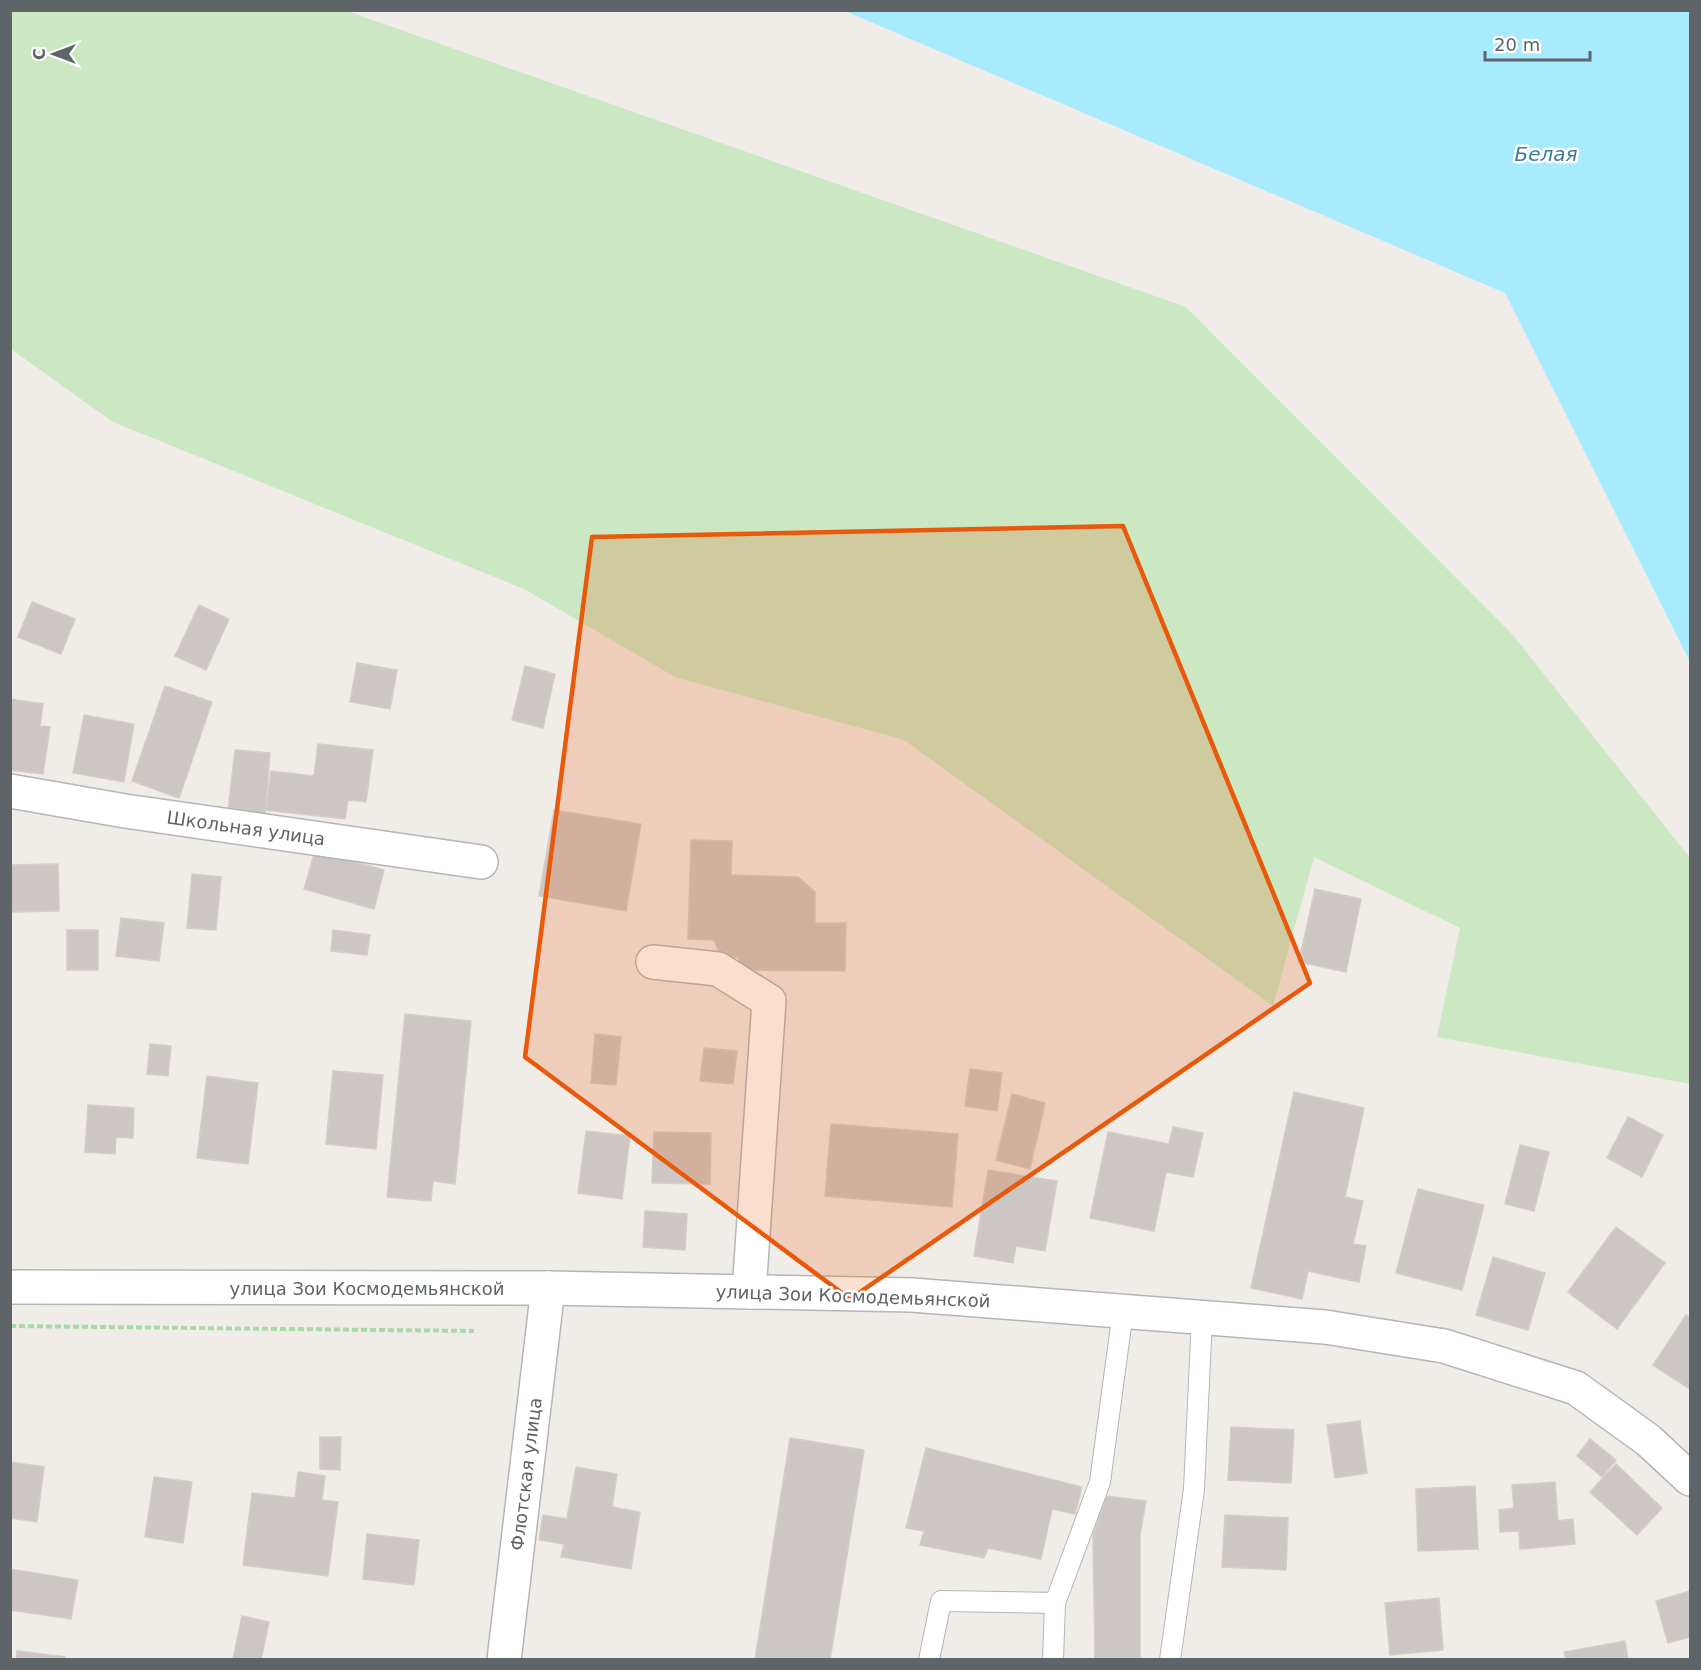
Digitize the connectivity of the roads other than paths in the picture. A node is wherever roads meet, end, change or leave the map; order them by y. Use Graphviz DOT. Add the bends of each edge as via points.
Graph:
graph roads {
  1 [pos="10,791"];
  2 [pos="481,862"];
  3 [pos="653,962"];
  4 [pos="10,1287"];
  5 [pos="548,1288"];
  6 [pos="749,1292"];
  7 [pos="1123,1311"];
  8 [pos="1202,1317"];
  9 [pos="1690,1479"];
  10 [pos="1055,1603"];
  11 [pos="504,1659"];
  12 [pos="928,1659"];
  13 [pos="1053,1659"];
  14 [pos="1170,1659"];
  1 -- 2 [label="street, Школьная улица"];
  3 -- 6 [label="street" via="718,969 769,1001"];
  4 -- 5 [label="street, улица Зои Космодемьянской"];
  5 -- 6 [label="street, улица Зои Космодемьянской"];
  5 -- 11 [label="street, Флотская улица"];
  6 -- 7 [label="street, улица Зои Космодемьянской" via="912,1295"];
  7 -- 8 [label="street, улица Зои Космодемьянской"];
  7 -- 10 [label="lane" via="1100,1482"];
  8 -- 9 [label="street, улица Зои Космодемьянской" via="1325,1327 1444,1346 1576,1388 1648,1440"];
  8 -- 14 [label="lane" via="1194,1488"];
  10 -- 12 [label="lane" via="941,1601"];
  10 -- 13 [label="lane"];
}
